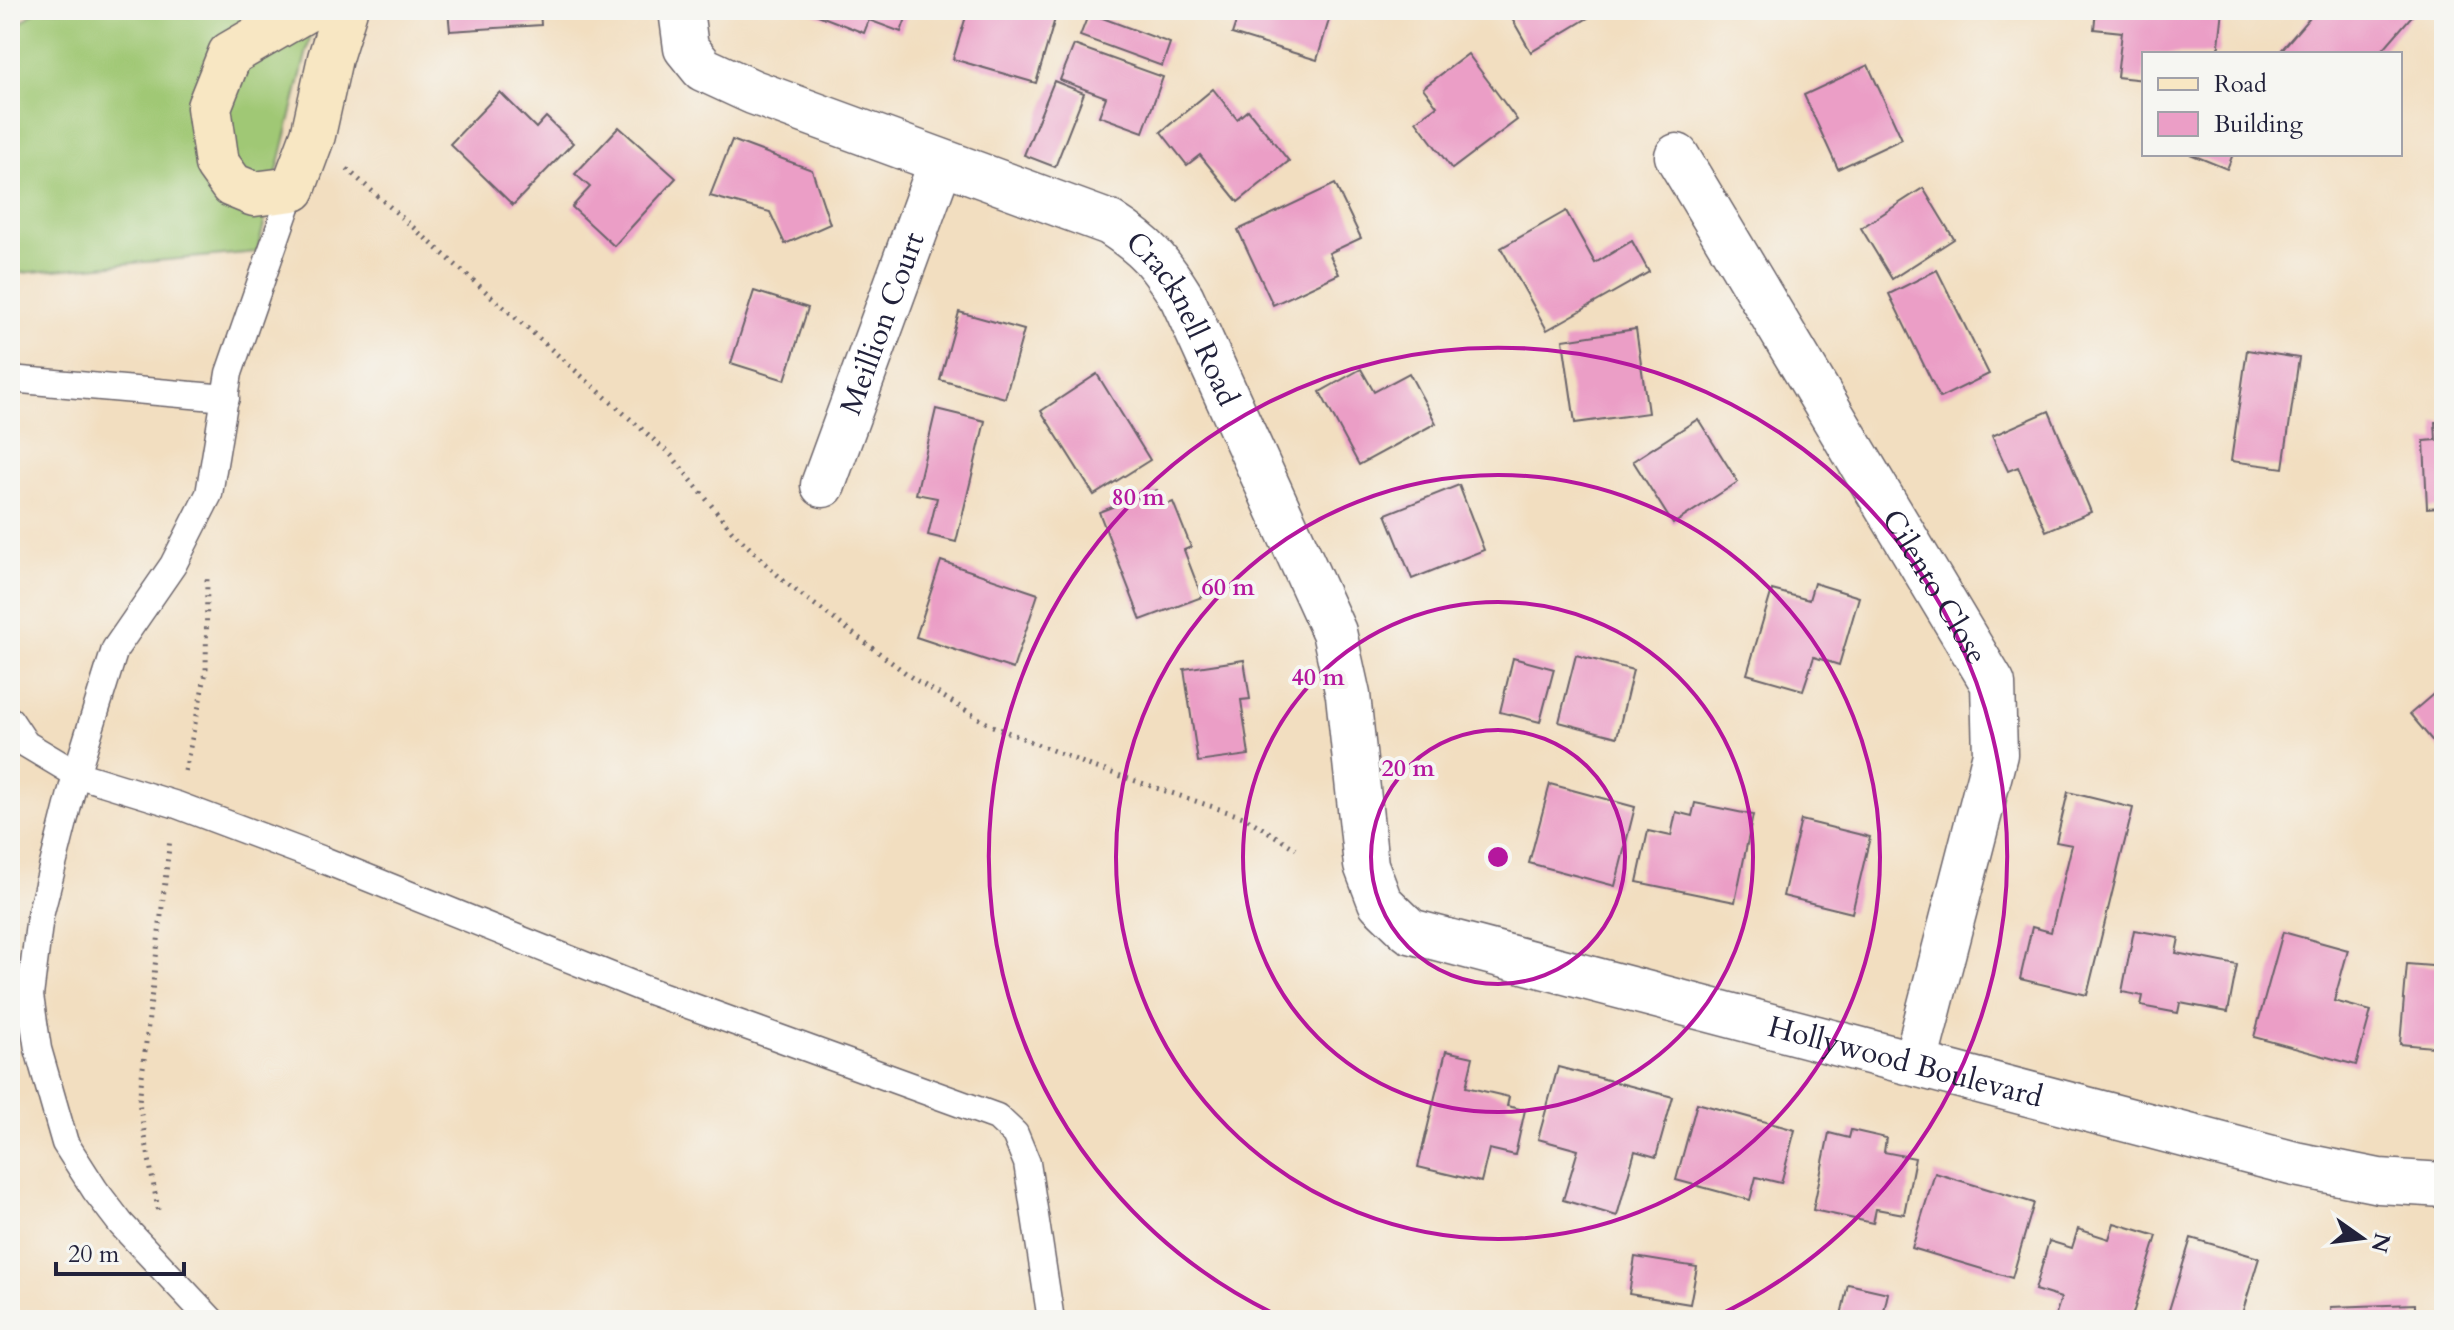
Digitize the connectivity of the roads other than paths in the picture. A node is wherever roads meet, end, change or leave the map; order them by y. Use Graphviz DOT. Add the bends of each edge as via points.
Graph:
graph roads {
  1 [pos="306,10"];
  2 [pos="345,10"];
  3 [pos="681,10"];
  4 [pos="1677,156"];
  5 [pos="941,162"];
  6 [pos="293,189"];
  7 [pos="10,379"];
  8 [pos="226,398"];
  9 [pos="823,485"];
  10 [pos="10,720"];
  11 [pos="76,774"];
  12 [pos="1380,902"];
  13 [pos="1915,1063"];
  14 [pos="2444,1185"];
  15 [pos="211,1320"];
  16 [pos="1051,1320"];
  1 -- 6 [label="street" via="230,54 209,107 217,164 232,185 254,194"];
  2 -- 6 [label="street" via="313,135"];
  3 -- 5 [label="street, Cracknell Road" via="686,48 703,69"];
  4 -- 13 [label="street, Cilento Close" via="1993,684 1995,754"];
  5 -- 9 [label="street, Meillion Court"];
  5 -- 12 [label="street, Cracknell Road" via="1110,223 1141,243 1182,298 1334,632 1348,695 1366,865"];
  6 -- 8 [label="lane" via="229,373"];
  7 -- 8 [label="lane"];
  8 -- 11 [label="lane" via="209,494 173,565 115,649"];
  10 -- 11 [label="lane" via="26,744"];
  11 -- 15 [label="lane" via="40,916 30,996 38,1049 65,1143 95,1190"];
  11 -- 16 [label="lane" via="177,805 644,989 997,1117 1015,1134 1027,1163"];
  12 -- 13 [label="street, Hollywood Boulevard" via="1410,931"];
  13 -- 14 [label="street, Hollywood Boulevard" via="2295,1164 2379,1181"];
}
